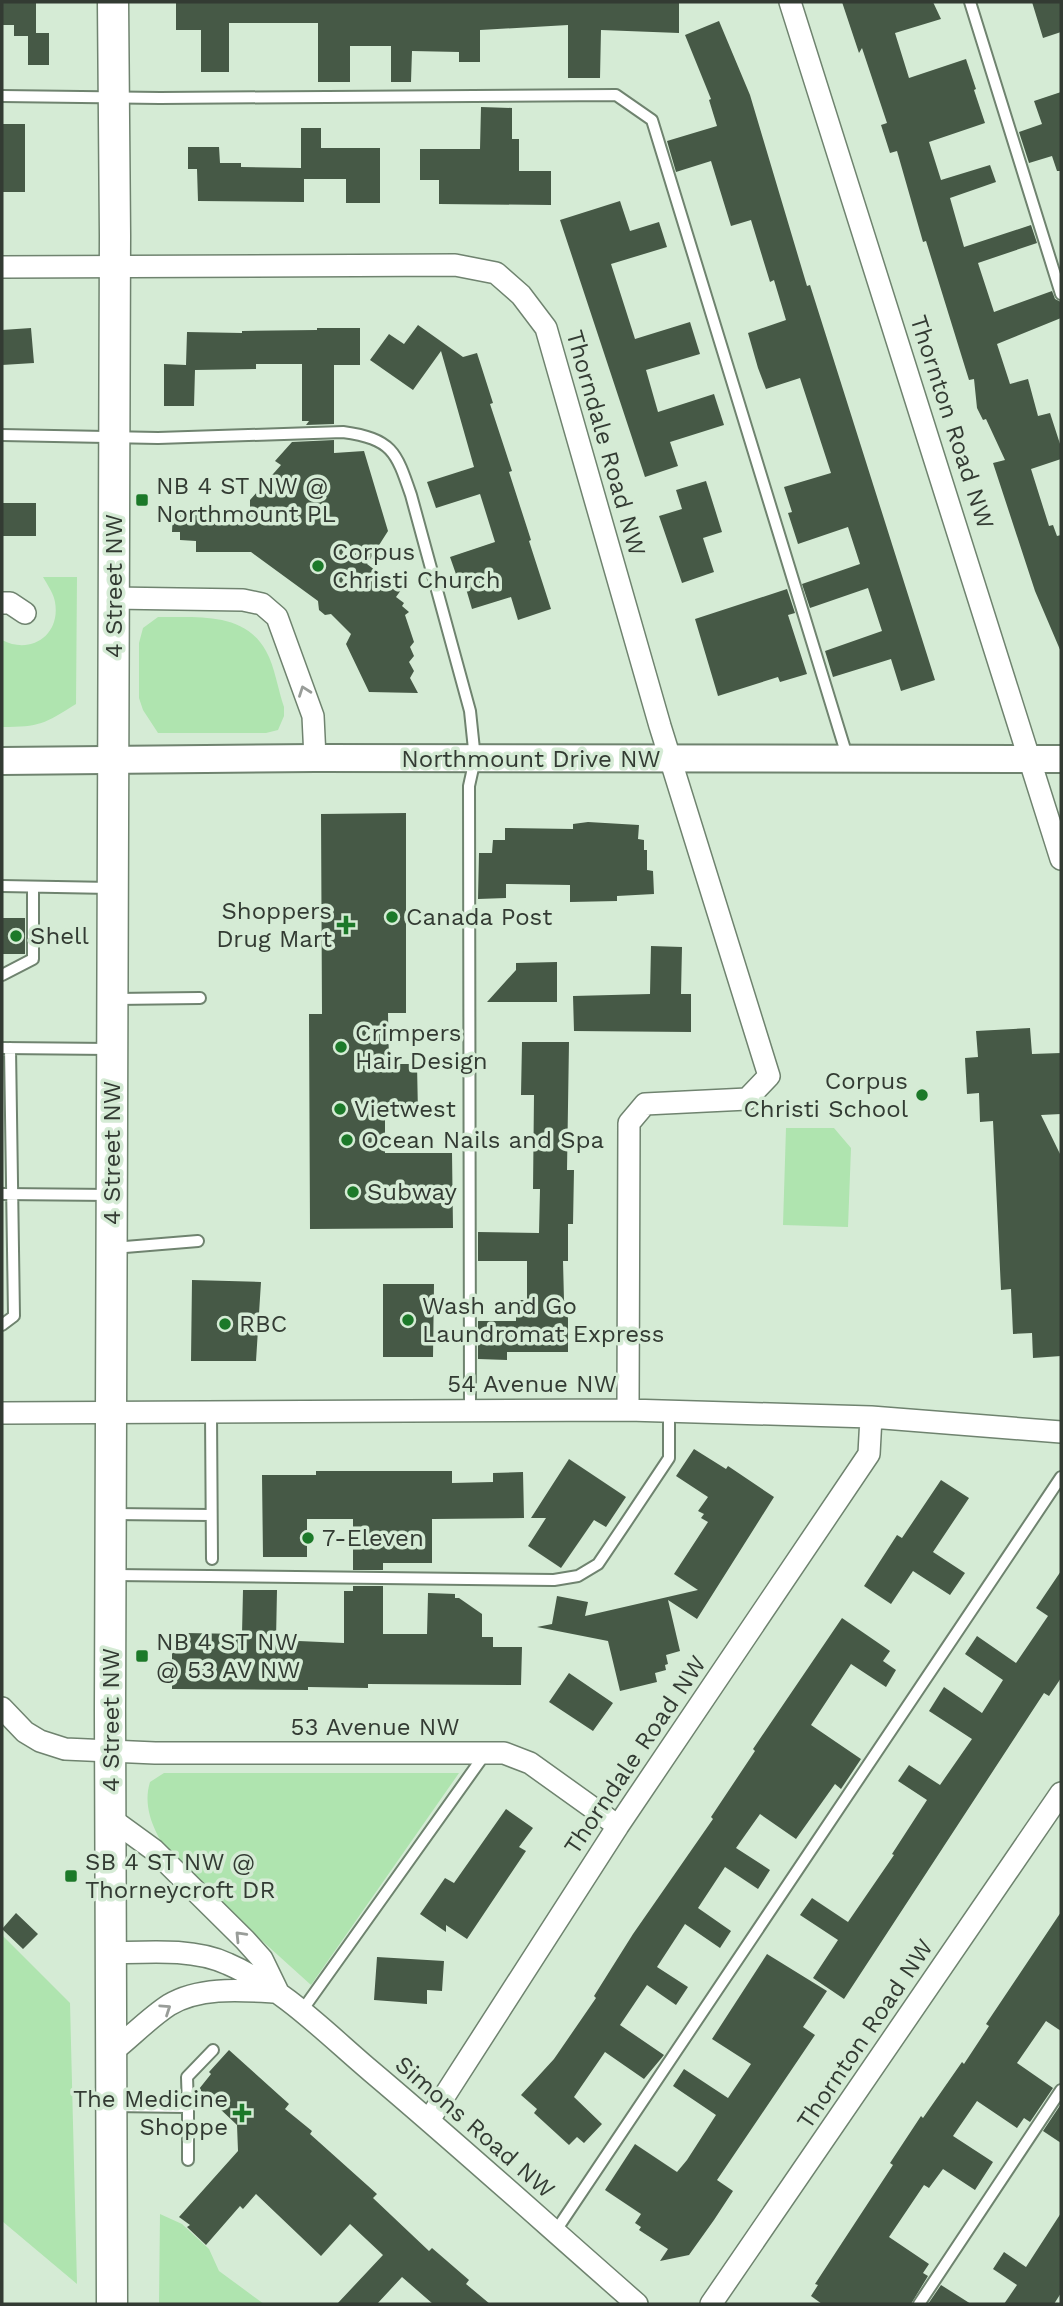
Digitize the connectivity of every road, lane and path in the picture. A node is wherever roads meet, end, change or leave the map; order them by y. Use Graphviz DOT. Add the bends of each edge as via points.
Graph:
graph roads {
  1 [pos="113,2"];
  2 [pos="790,2"];
  3 [pos="970,2"];
  4 [pos="2,96"];
  5 [pos="113,97"];
  6 [pos="115,266"];
  7 [pos="2,267"];
  8 [pos="1061,294"];
  9 [pos="2,435"];
  10 [pos="114,437"];
  11 [pos="113,598"];
  12 [pos="2,603"];
  13 [pos="25,613"];
  14 [pos="315,758"];
  15 [pos="113,759"];
  16 [pos="475,759"];
  17 [pos="671,759"];
  18 [pos="848,759"];
  19 [pos="1030,759"];
  20 [pos="1061,759"];
  21 [pos="2,761"];
  22 [pos="1061,859"];
  23 [pos="2,886"];
  24 [pos="33,887"];
  25 [pos="113,888"];
  26 [pos="2,975"];
  27 [pos="200,998"];
  28 [pos="112,999"];
  29 [pos="6,1048"];
  30 [pos="112,1049"];
  31 [pos="2,1194"];
  32 [pos="14,1194"];
  33 [pos="112,1195"];
  34 [pos="198,1241"];
  35 [pos="113,1248"];
  36 [pos="2,1325"];
  37 [pos="628,1410"];
  38 [pos="470,1411"];
  39 [pos="669,1411"];
  40 [pos="2,1413"];
  41 [pos="112,1413"];
  42 [pos="211,1413"];
  43 [pos="870,1417"];
  44 [pos="1061,1432"];
  45 [pos="1061,1477"];
  46 [pos="112,1514"];
  47 [pos="211,1515"];
  48 [pos="212,1559"];
  49 [pos="111,1575"];
  50 [pos="2,1708"];
  51 [pos="110,1751"];
  52 [pos="485,1754"];
  53 [pos="1061,1793"];
  54 [pos="110,1818"];
  55 [pos="618,1826"];
  56 [pos="112,1953"];
  57 [pos="278,1992"];
  58 [pos="301,2012"];
  59 [pos="213,2050"];
  60 [pos="113,2052"];
  61 [pos="1061,2090"];
  62 [pos="112,2106"];
  63 [pos="188,2107"];
  64 [pos="429,2120"];
  65 [pos="188,2160"];
  66 [pos="555,2232"];
  67 [pos="112,2304"];
  68 [pos="637,2304"];
  69 [pos="712,2304"];
  70 [pos="919,2304"];
  1 -- 5 [label="main road, 4 Street NW"];
  2 -- 19 [label="street, Thornton Road NW"];
  3 -- 8 [label="lane"];
  4 -- 5 [label="lane"];
  5 -- 6 [label="main road, 4 Street NW"];
  5 -- 18 [label="lane" via="616,95 652,120"];
  6 -- 7 [label="street, Thorndale Road NW"];
  6 -- 10 [label="main road, 4 Street NW"];
  6 -- 17 [label="street, Thorndale Road NW" via="456,265 496,273 521,295 546,328"];
  9 -- 10 [label="lane"];
  10 -- 11 [label="main road, 4 Street NW"];
  10 -- 16 [label="lane" via="343,432 367,435 386,445 399,461 411,495 470,711"];
  14 -- 11 [label="street, one-way" via="313,716 277,617 262,604"];
  11 -- 15 [label="main road, 4 Street NW"];
  12 -- 13 [label="street"];
  14 -- 15 [label="street, Northmount Drive NW"];
  14 -- 16 [label="street, Northmount Drive NW"];
  15 -- 21 [label="street, Northmount Drive NW"];
  15 -- 25 [label="main road, 4 Street NW"];
  16 -- 17 [label="street, Northmount Drive NW"];
  16 -- 38 [label="lane" via="468,786"];
  17 -- 18 [label="street, Northmount Drive NW"];
  17 -- 37 [label="street, Thorndale Road NW" via="769,1076 747,1099 645,1104 629,1123"];
  18 -- 19 [label="street, Northmount Drive NW"];
  19 -- 20 [label="street, Northmount Drive NW"];
  19 -- 22 [label="street, Thornton Road NW"];
  23 -- 24 [label="lane"];
  24 -- 25 [label="lane"];
  24 -- 26 [label="lane" via="33,959"];
  25 -- 28 [label="main road, 4 Street NW"];
  27 -- 28 [label="lane"];
  28 -- 30 [label="main road, 4 Street NW"];
  29 -- 30 [label="lane"];
  29 -- 32 [label="lane"];
  30 -- 33 [label="main road, 4 Street NW"];
  31 -- 32 [label="lane"];
  32 -- 33 [label="lane"];
  32 -- 36 [label="lane" via="14,1317"];
  33 -- 35 [label="main road, 4 Street NW"];
  34 -- 35 [label="lane"];
  35 -- 41 [label="main road, 4 Street NW"];
  37 -- 38 [label="street, 54 Avenue NW"];
  37 -- 39 [label="street, 54 Avenue NW"];
  38 -- 42 [label="street, 54 Avenue NW"];
  39 -- 43 [label="street, 54 Avenue NW"];
  39 -- 49 [label="lane" via="669,1458 598,1564 578,1576 540,1580"];
  40 -- 41 [label="street, 54 Avenue NW"];
  41 -- 42 [label="street, 54 Avenue NW"];
  41 -- 46 [label="main road, 4 Street NW"];
  42 -- 47 [label="lane"];
  43 -- 44 [label="street, 54 Avenue NW"];
  43 -- 55 [label="street, Thorndale Road NW" via="869,1454"];
  45 -- 66 [label="lane"];
  46 -- 47 [label="lane"];
  46 -- 49 [label="main road, 4 Street NW"];
  47 -- 48 [label="lane"];
  49 -- 51 [label="main road, 4 Street NW"];
  50 -- 51 [label="street, 53 Avenue NW" via="40,1741 65,1749"];
  51 -- 52 [label="street, 53 Avenue NW"];
  51 -- 54 [label="main road, 4 Street NW"];
  52 -- 55 [label="street, 53 Avenue NW" via="504,1754 530,1763"];
  52 -- 58 [label="lane"];
  53 -- 69 [label="street, Thornton Road NW"];
  54 -- 56 [label="main road, 4 Street NW"];
  57 -- 54 [label="street, Simons Road NW, one-way" via="262,1959 245,1940 154,1850"];
  55 -- 64 [label="street, Thorndale Road NW"];
  56 -- 57 [label="street, Simons Road NW" via="193,1955 226,1963"];
  56 -- 60 [label="main road, 4 Street NW"];
  57 -- 58 [label="street, Simons Road NW"];
  60 -- 57 [label="street, one-way" via="170,2005 192,1996 227,1990"];
  58 -- 64 [label="street, Simons Road NW"];
  59 -- 63 [label="lane" via="187,2077"];
  60 -- 62 [label="main road, 4 Street NW"];
  61 -- 70 [label="lane"];
  62 -- 63 [label="lane"];
  62 -- 67 [label="main road, 4 Street NW"];
  63 -- 65 [label="lane"];
  64 -- 66 [label="street, Simons Road NW"];
  66 -- 68 [label="street, Simons Road NW"];
}
